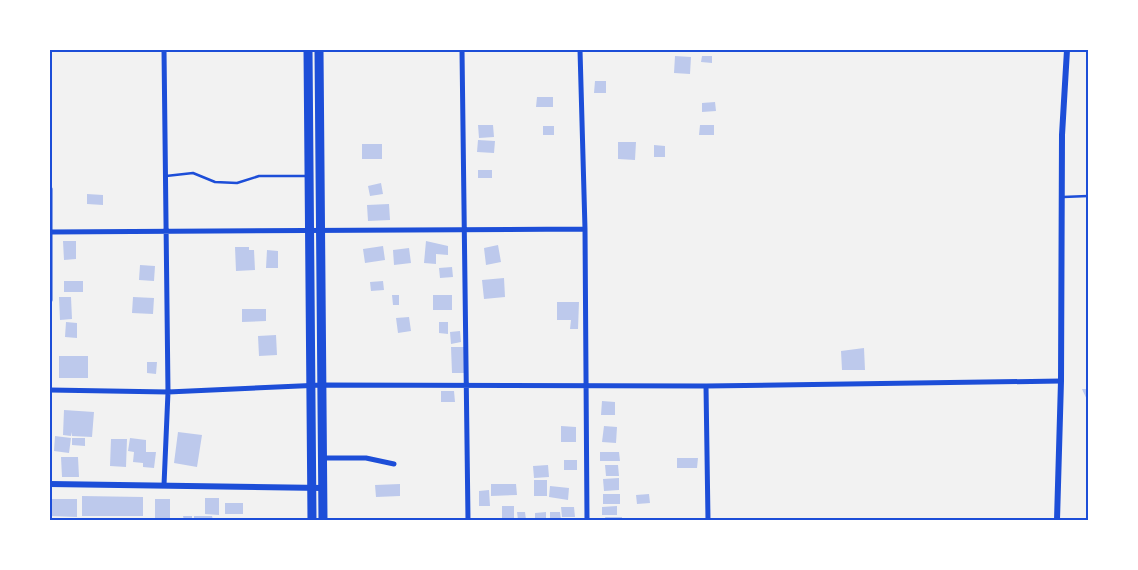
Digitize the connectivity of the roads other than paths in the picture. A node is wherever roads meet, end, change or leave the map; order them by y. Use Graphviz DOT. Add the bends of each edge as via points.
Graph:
graph roads {
  1 [pos="164,50"];
  2 [pos="308,50"];
  3 [pos="319,50"];
  4 [pos="462,50"];
  5 [pos="580,50"];
  6 [pos="1067,50"];
  7 [pos="165,176"];
  8 [pos="309,176"];
  9 [pos="50,189"];
  10 [pos="1088,196"];
  11 [pos="1062,197"];
  12 [pos="322,228"];
  13 [pos="310,229"];
  14 [pos="465,229"];
  15 [pos="585,229"];
  16 [pos="50,232"];
  17 [pos="165,232"];
  18 [pos="50,300"];
  19 [pos="1062,381"];
  20 [pos="586,384"];
  21 [pos="322,385"];
  22 [pos="311,386"];
  23 [pos="468,386"];
  24 [pos="706,386"];
  25 [pos="50,390"];
  26 [pos="168,392"];
  27 [pos="323,458"];
  28 [pos="394,464"];
  29 [pos="50,484"];
  30 [pos="164,485"];
  31 [pos="312,487"];
  32 [pos="323,488"];
  33 [pos="312,520"];
  34 [pos="323,520"];
  35 [pos="468,520"];
  36 [pos="588,520"];
  37 [pos="708,520"];
  38 [pos="1057,520"];
  1 -- 7 [label="street"];
  2 -- 8 [label="highway"];
  3 -- 12 [label="highway"];
  4 -- 14 [label="street"];
  5 -- 15 [label="street"];
  6 -- 11 [label="street"];
  7 -- 8 [label="lane" via="192,173 215,182 237,183 259,176"];
  7 -- 17 [label="street"];
  8 -- 13 [label="highway"];
  9 -- 16 [label="street"];
  10 -- 11 [label="lane"];
  11 -- 19 [label="street"];
  12 -- 13 [label="street"];
  12 -- 14 [label="street"];
  12 -- 21 [label="highway"];
  13 -- 17 [label="street"];
  13 -- 22 [label="highway"];
  14 -- 15 [label="street"];
  14 -- 23 [label="street"];
  15 -- 20 [label="street"];
  16 -- 17 [label="street"];
  16 -- 18 [label="street"];
  17 -- 26 [label="street"];
  19 -- 24 [label="street"];
  19 -- 38 [label="street"];
  20 -- 23 [label="street"];
  20 -- 24 [label="street"];
  20 -- 36 [label="street"];
  21 -- 22 [label="street"];
  21 -- 23 [label="street"];
  21 -- 27 [label="highway"];
  22 -- 26 [label="street"];
  22 -- 31 [label="highway"];
  23 -- 35 [label="street"];
  24 -- 37 [label="street"];
  25 -- 26 [label="street"];
  26 -- 30 [label="street"];
  27 -- 28 [label="street" via="366,458"];
  27 -- 32 [label="highway"];
  29 -- 30 [label="street"];
  30 -- 31 [label="street"];
  31 -- 32 [label="street"];
  31 -- 33 [label="highway"];
  32 -- 34 [label="highway"];
}
